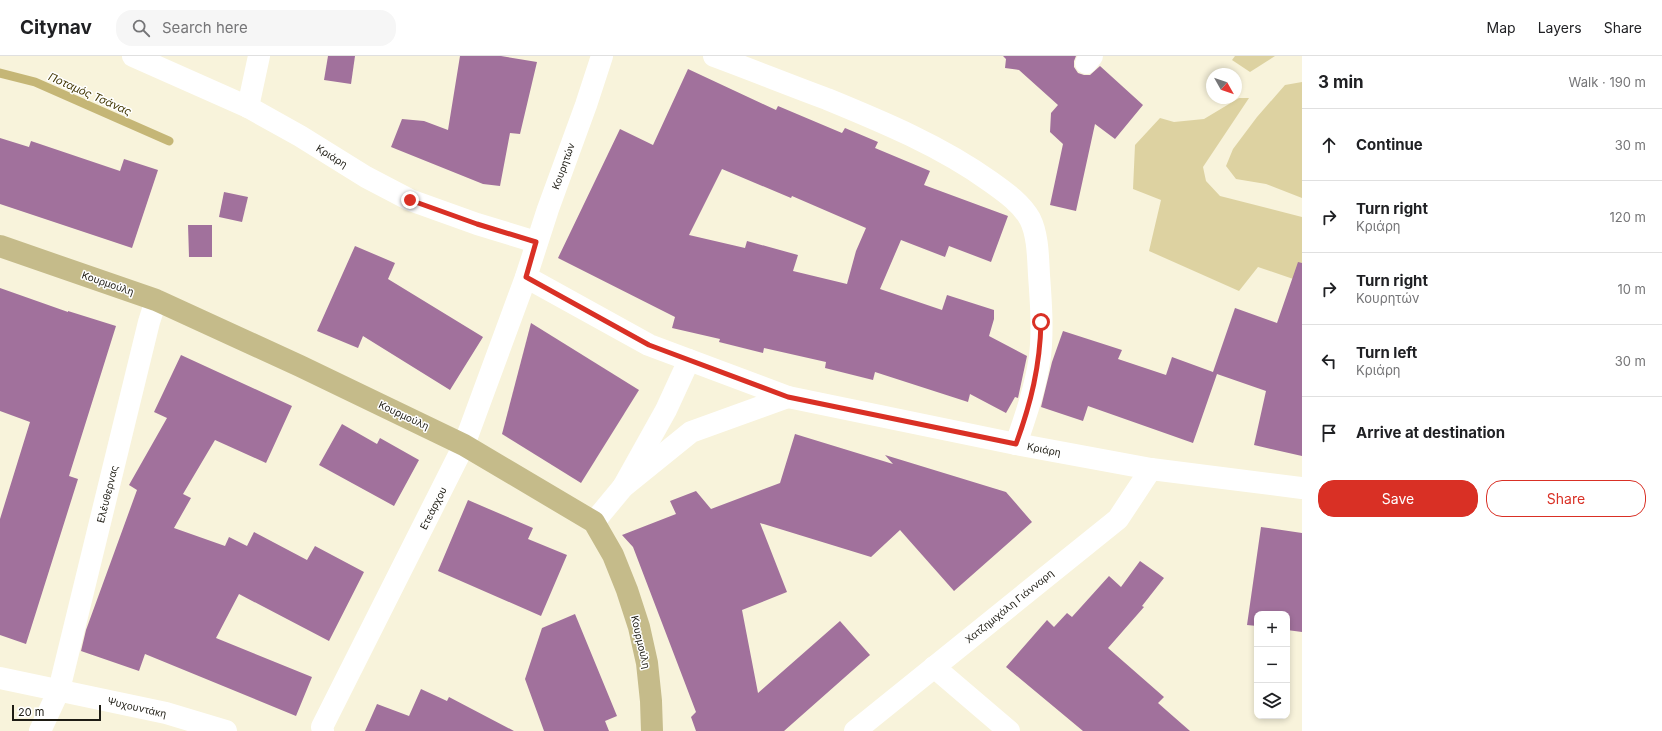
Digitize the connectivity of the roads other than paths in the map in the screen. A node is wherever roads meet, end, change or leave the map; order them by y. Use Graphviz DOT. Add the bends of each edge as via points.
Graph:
graph roads {
  1 [pos="133,56"];
  2 [pos="259,56"];
  3 [pos="602,56"];
  4 [pos="714,56"];
  5 [pos="248,107"];
  6 [pos="536,242"];
  7 [pos="0,246"];
  8 [pos="526,277"];
  9 [pos="156,300"];
  10 [pos="689,360"];
  11 [pos="788,397"];
  12 [pos="464,444"];
  13 [pos="1016,444"];
  14 [pos="1151,469"];
  15 [pos="623,487"];
  16 [pos="1302,488"];
  17 [pos="594,522"];
  18 [pos="934,667"];
  19 [pos="0,678"];
  20 [pos="59,690"];
  21 [pos="40,731"];
  22 [pos="226,731"];
  23 [pos="323,731"];
  24 [pos="652,731"];
  25 [pos="855,731"];
  26 [pos="1010,731"];
  1 -- 5 [label="street, Κριάρη"];
  2 -- 5 [label="street"];
  3 -- 6 [label="street, Κουρητών"];
  4 -- 13 [label="street" via="868,116 910,136 980,174 1022,208 1032,224 1038,258 1041,345 1028,409"];
  5 -- 6 [label="street, Κριάρη" via="410,200"];
  6 -- 8 [label="street, Κουρητών"];
  7 -- 9 [label="main road, Κουρμούλη"];
  8 -- 10 [label="street, Κριάρη" via="649,345"];
  8 -- 12 [label="street, Ετεάρχου"];
  9 -- 12 [label="main road, Κουρμούλη"];
  9 -- 20 [label="street, Ελέυθερνας"];
  10 -- 11 [label="street, Κριάρη"];
  10 -- 15 [label="street" via="666,410"];
  11 -- 13 [label="street, Κριάρη"];
  11 -- 15 [label="street" via="690,432"];
  12 -- 17 [label="main road, Κουρμούλη"];
  12 -- 23 [label="street, Ετεάρχου" via="322,727"];
  13 -- 14 [label="street, Κριάρη"];
  14 -- 16 [label="street, Κριάρη"];
  14 -- 18 [label="street, Χατζημιχάλη Γιάνναρη" via="1118,519"];
  15 -- 17 [label="street"];
  17 -- 24 [label="main road, Κουρμούλη" via="613,555 639,626 647,663"];
  18 -- 25 [label="street, Χατζημιχάλη Γιάνναρη"];
  18 -- 26 [label="street"];
  19 -- 20 [label="street, Ψυχουντάκη"];
  20 -- 21 [label="street, Ελέυθερνας"];
  20 -- 22 [label="street, Ψυχουντάκη" via="166,713"];
}
